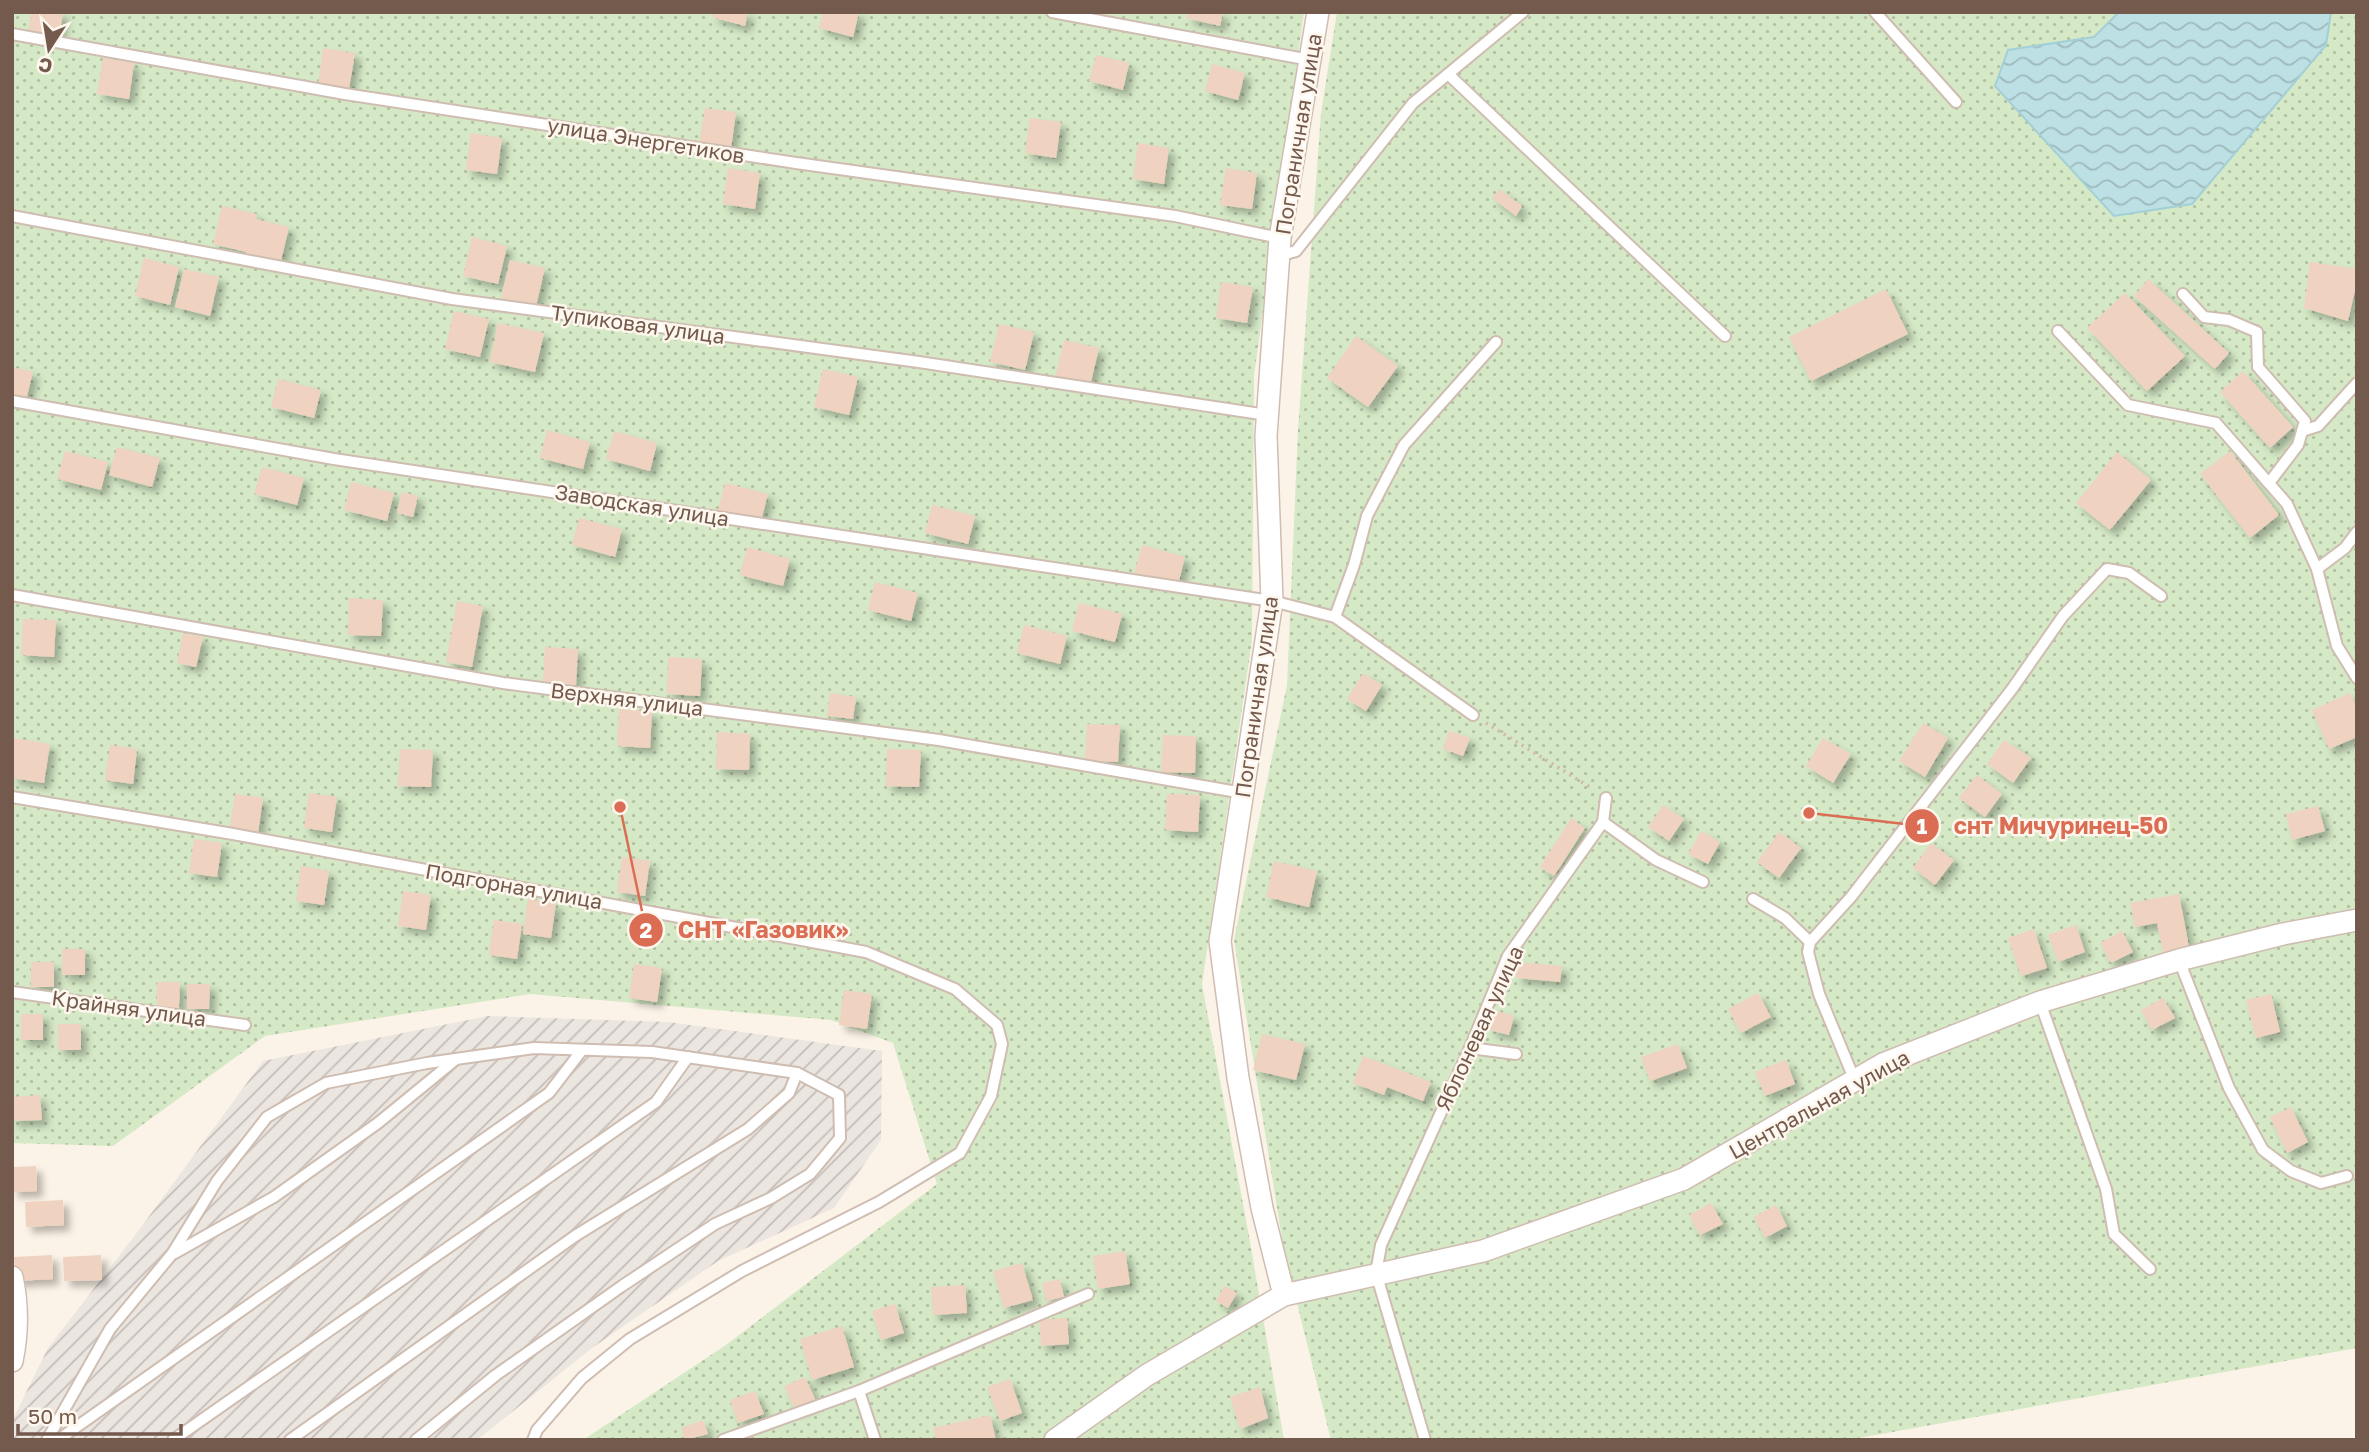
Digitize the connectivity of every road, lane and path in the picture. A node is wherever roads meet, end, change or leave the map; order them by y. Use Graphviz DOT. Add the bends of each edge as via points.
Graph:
graph roads {
  1 [pos="1052,12"];
  2 [pos="1318,12"];
  3 [pos="1523,12"];
  4 [pos="1875,12"];
  5 [pos="12,34"];
  6 [pos="1310,60"];
  7 [pos="1448,74"];
  8 [pos="1956,102"];
  9 [pos="12,216"];
  10 [pos="1280,247"];
  11 [pos="2183,294"];
  12 [pos="2058,331"];
  13 [pos="1725,335"];
  14 [pos="1496,342"];
  15 [pos="2357,383"];
  16 [pos="12,401"];
  17 [pos="1267,415"];
  18 [pos="2302,431"];
  19 [pos="2269,483"];
  20 [pos="2357,532"];
  21 [pos="2318,569"];
  22 [pos="12,595"];
  23 [pos="2161,596"];
  24 [pos="1272,601"];
  25 [pos="1335,617"];
  26 [pos="2357,678"];
  27 [pos="1473,715"];
  28 [pos="1243,793"];
  29 [pos="12,797"];
  30 [pos="1606,798"];
  31 [pos="1603,822"];
  32 [pos="1703,882"];
  33 [pos="1753,899"];
  34 [pos="2357,920"];
  35 [pos="1810,942"];
  36 [pos="2179,960"];
  37 [pos="12,992"];
  38 [pos="2040,1002"];
  39 [pos="246,1025"];
  40 [pos="1470,1048"];
  41 [pos="582,1050"];
  42 [pos="1516,1054"];
  43 [pos="688,1057"];
  44 [pos="457,1059"];
  45 [pos="797,1073"];
  46 [pos="1855,1081"];
  47 [pos="2347,1176"];
  48 [pos="172,1254"];
  49 [pos="2150,1269"];
  50 [pos="1376,1273"];
  51 [pos="12,1277"];
  52 [pos="1088,1294"];
  53 [pos="1284,1295"];
  54 [pos="12,1361"];
  55 [pos="859,1391"];
  56 [pos="47,1440"];
  57 [pos="58,1440"];
  58 [pos="173,1440"];
  59 [pos="290,1440"];
  60 [pos="416,1440"];
  61 [pos="533,1440"];
  62 [pos="723,1440"];
  63 [pos="875,1440"];
  64 [pos="1055,1440"];
  65 [pos="1425,1440"];
  1 -- 6 [label="lane"];
  2 -- 6 [label="street, Пограничная улица"];
  3 -- 7 [label="lane"];
  4 -- 8 [label="lane"];
  5 -- 10 [label="lane, улица Энергетиков" via="345,94 1175,216"];
  6 -- 10 [label="street, Пограничная улица"];
  7 -- 10 [label="lane" via="1413,103 1296,251"];
  7 -- 13 [label="lane"];
  9 -- 17 [label="lane, Тупиковая улица" via="452,299"];
  10 -- 17 [label="street, Пограничная улица"];
  11 -- 18 [label="lane" via="2204,317 2229,320 2257,332 2258,367 2305,421"];
  12 -- 19 [label="lane" via="2128,405 2216,423"];
  14 -- 25 [label="lane" via="1404,445 1367,516"];
  15 -- 18 [label="lane" via="2318,426"];
  16 -- 24 [label="lane, Заводская улица" via="334,458"];
  17 -- 24 [label="street, Пограничная улица"];
  18 -- 19 [label="lane" via="2298,445"];
  19 -- 21 [label="lane" via="2287,504"];
  20 -- 21 [label="lane"];
  21 -- 26 [label="lane" via="2337,646"];
  22 -- 28 [label="lane, Верхняя улица" via="503,683 939,740"];
  23 -- 35 [label="lane" via="2129,573 2107,569 2063,616 1851,897"];
  24 -- 25 [label="lane, Заводская улица"];
  24 -- 28 [label="street, Пограничная улица"];
  25 -- 27 [label="lane"];
  27 -- 30 [label="path"];
  28 -- 53 [label="street, Пограничная улица" via="1220,941 1238,1078"];
  29 -- 61 [label="lane, Подгорная улица" via="866,952 955,989 997,1025 1002,1044 991,1096 960,1153 879,1202 742,1270 629,1339 582,1378"];
  30 -- 31 [label="lane, Яблоневая улица"];
  31 -- 32 [label="lane" via="1656,860"];
  31 -- 40 [label="lane, Яблоневая улица" via="1508,956"];
  33 -- 35 [label="lane" via="1785,918"];
  34 -- 36 [label="street, Центральная улица" via="2283,933"];
  35 -- 46 [label="lane" via="1808,952 1819,994"];
  36 -- 38 [label="street, Центральная улица"];
  36 -- 47 [label="lane" via="2229,1088 2263,1150 2291,1171 2321,1183"];
  37 -- 39 [label="lane, Крайняя улица"];
  38 -- 46 [label="street, Центральная улица" via="1883,1064"];
  38 -- 49 [label="lane" via="2106,1189 2114,1234"];
  40 -- 42 [label="lane"];
  40 -- 50 [label="lane, Яблоневая улица" via="1381,1245"];
  41 -- 43 [label="lane"];
  41 -- 44 [label="lane" via="534,1048"];
  41 -- 57 [label="lane" via="549,1093"];
  43 -- 45 [label="lane"];
  43 -- 58 [label="lane" via="656,1102"];
  44 -- 48 [label="lane" via="378,1123 274,1197"];
  44 -- 48 [label="lane" via="326,1083 267,1117 217,1181"];
  45 -- 59 [label="lane" via="789,1093 748,1129 575,1236"];
  45 -- 60 [label="lane" via="839,1095 840,1138 810,1174 715,1224 622,1286 496,1375"];
  46 -- 50 [label="street, Центральная улица" via="1684,1179 1483,1251"];
  48 -- 56 [label="lane" via="110,1329"];
  50 -- 53 [label="street, Центральная улица"];
  50 -- 65 [label="lane"];
  51 -- 54 [label="street" via="18,1303"];
  52 -- 55 [label="lane"];
  53 -- 64 [label="street, Центральная улица" via="1147,1375"];
  55 -- 62 [label="lane"];
  55 -- 63 [label="lane"];
}
